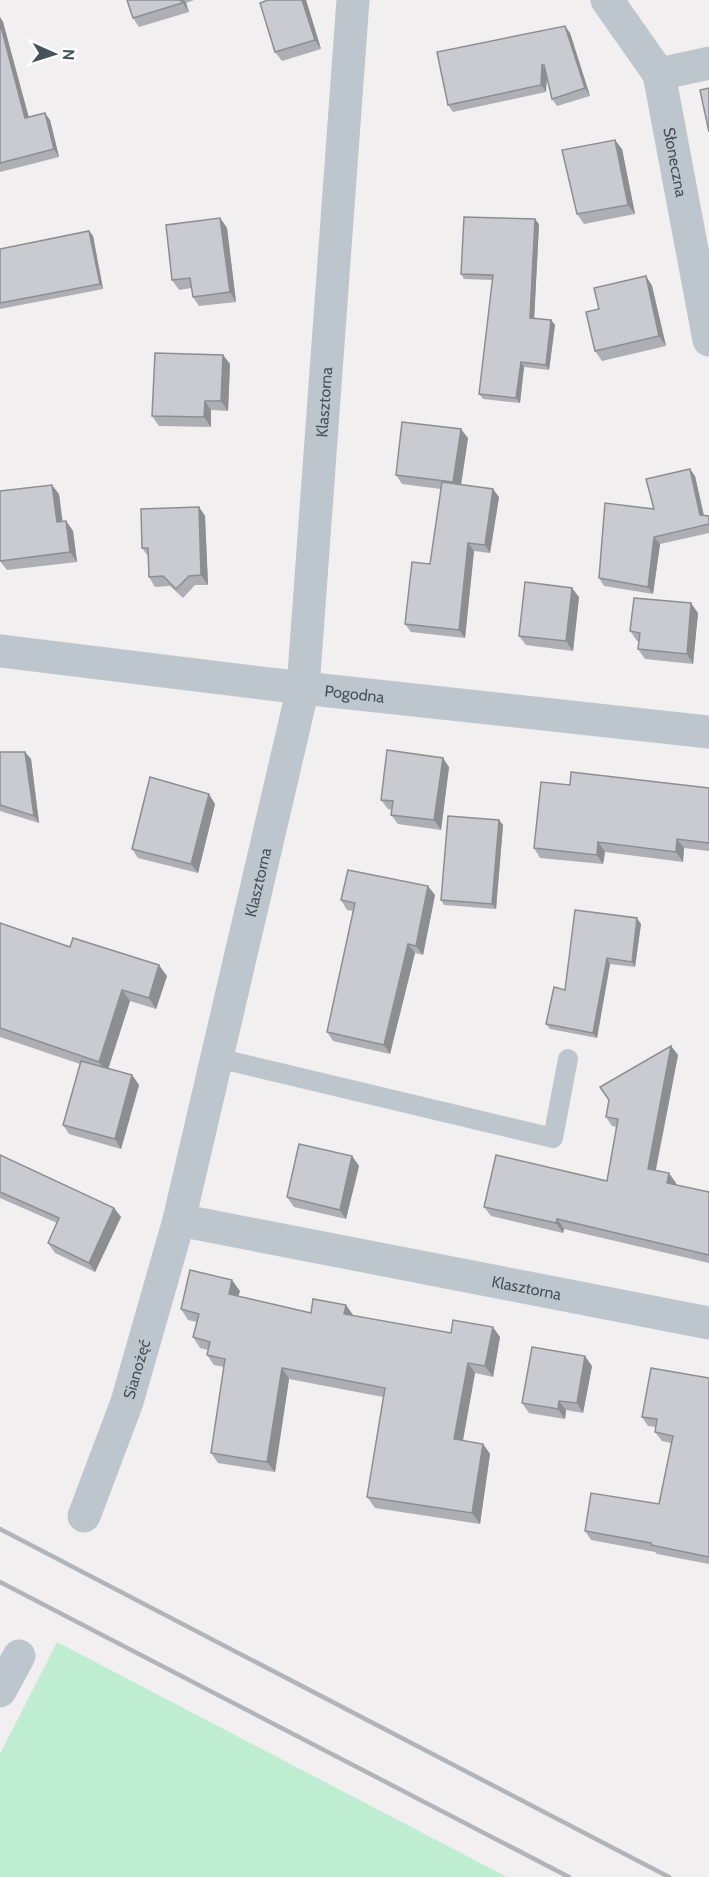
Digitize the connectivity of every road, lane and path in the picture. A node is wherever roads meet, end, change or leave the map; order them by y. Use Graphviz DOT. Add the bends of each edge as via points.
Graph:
graph roads {
  1 [pos="353,0"];
  2 [pos="608,0"];
  3 [pos="709,63"];
  4 [pos="659,74"];
  5 [pos="709,340"];
  6 [pos="0,651"];
  7 [pos="303,688"];
  8 [pos="709,732"];
  9 [pos="217,1058"];
  10 [pos="568,1059"];
  11 [pos="179,1221"];
  12 [pos="709,1323"];
  13 [pos="84,1516"];
  14 [pos="19,1656"];
  15 [pos="0,1691"];
  1 -- 7 [label="street, Klasztorna"];
  2 -- 4 [label="street, Słoneczna"];
  3 -- 4 [label="street"];
  4 -- 5 [label="street, Słoneczna"];
  6 -- 7 [label="street, Pogodna"];
  7 -- 8 [label="street, Pogodna"];
  7 -- 9 [label="street, Klasztorna"];
  9 -- 10 [label="lane" via="553,1138"];
  9 -- 11 [label="street, Klasztorna"];
  11 -- 12 [label="street, Klasztorna"];
  11 -- 13 [label="street, Sianożęć" via="127,1402"];
  14 -- 15 [label="street"];
}
